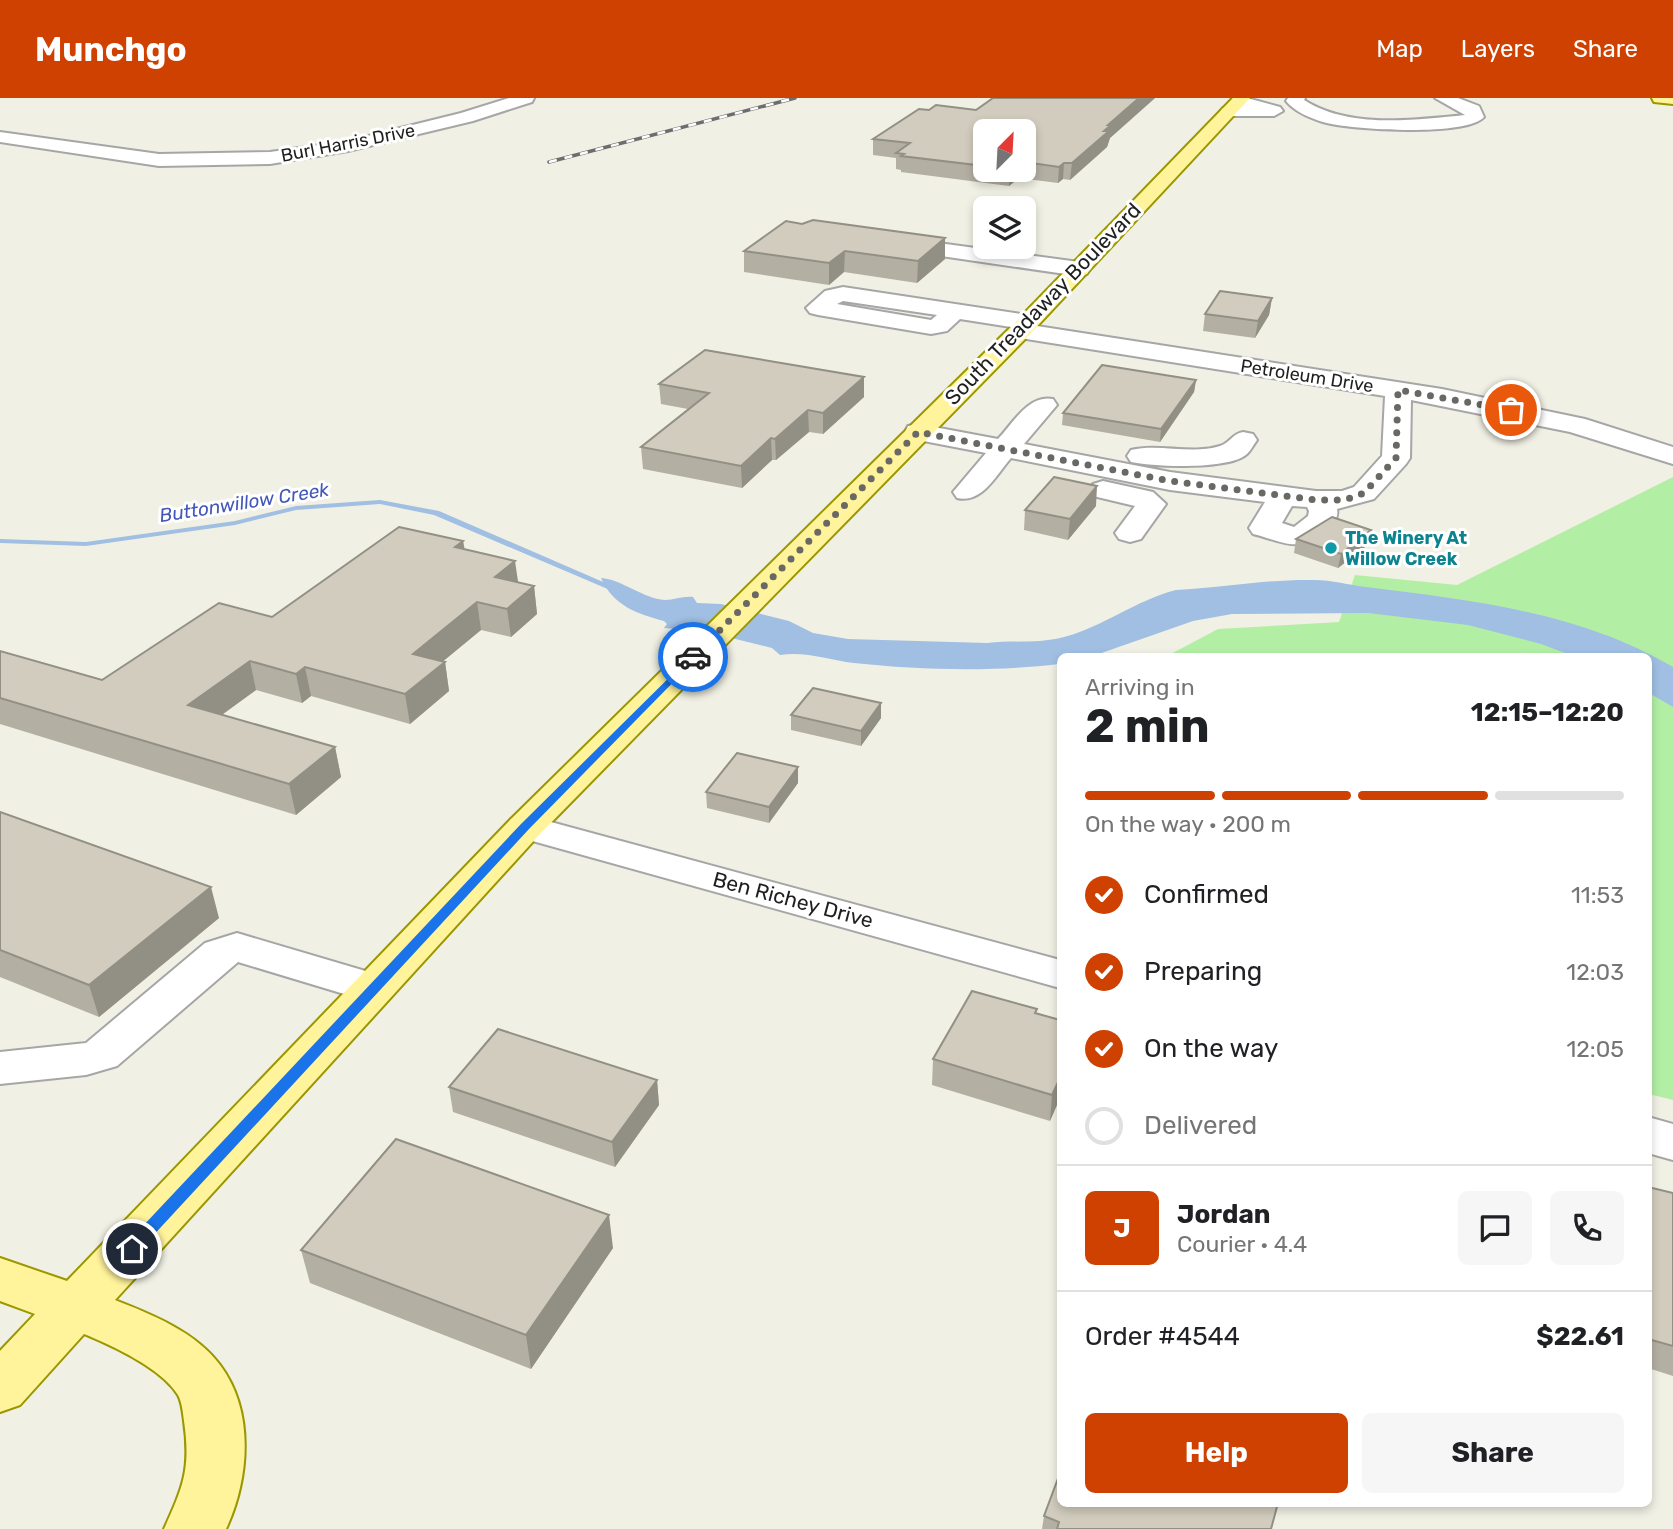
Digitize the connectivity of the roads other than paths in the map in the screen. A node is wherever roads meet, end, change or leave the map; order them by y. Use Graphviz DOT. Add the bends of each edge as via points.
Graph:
graph roads {
  1 [pos="526,98"];
  2 [pos="1297,98"];
  3 [pos="1443,98"];
  4 [pos="1660,98"];
  5 [pos="1673,99"];
  6 [pos="1237,104"];
  7 [pos="1318,115"];
  8 [pos="0,137"];
  9 [pos="875,240"];
  10 [pos="1079,269"];
  11 [pos="954,311"];
  12 [pos="1024,326"];
  13 [pos="1398,390"];
  14 [pos="1044,405"];
  15 [pos="918,432"];
  16 [pos="1243,440"];
  17 [pos="1004,449"];
  18 [pos="1673,456"];
  19 [pos="967,492"];
  20 [pos="1130,533"];
  21 [pos="525,827"];
  22 [pos="1057,973"];
  23 [pos="374,988"];
  24 [pos="0,1068"];
  25 [pos="1652,1136"];
  26 [pos="1673,1142"];
  27 [pos="0,1279"];
  28 [pos="76,1309"];
  29 [pos="0,1388"];
  30 [pos="206,1525"];
  1 -- 8 [label="street, Burl Harris Drive" via="360,143 270,158 159,160"];
  2 -- 7 [label="street" via="1298,105"];
  3 -- 7 [label="street" via="1473,110 1475,117 1410,127"];
  4 -- 5 [label="main road"];
  6 -- 7 [label="street"];
  6 -- 10 [label="main road, South Treadaway Boulevard"];
  9 -- 10 [label="street"];
  10 -- 12 [label="main road, South Treadaway Boulevard"];
  11 -- 12 [label="street, Petroleum Drive"];
  12 -- 13 [label="street, Petroleum Drive" via="1100,343"];
  12 -- 15 [label="main road, South Treadaway Boulevard"];
  13 -- 17 [label="street" via="1396,458 1364,493 1345,500 1316,500 1324,511 1321,520 1300,537 1264,528 1283,496 1170,481"];
  13 -- 18 [label="street, Petroleum Drive" via="1576,425"];
  14 -- 17 [label="street"];
  15 -- 17 [label="street"];
  15 -- 21 [label="main road, South Treadaway Boulevard"];
  16 -- 17 [label="street" via="1235,450 1169,459"];
  17 -- 19 [label="street"];
  17 -- 20 [label="street" via="1152,504"];
  21 -- 22 [label="street, Ben Richey Drive"];
  21 -- 23 [label="main road, South Treadaway Boulevard"];
  23 -- 24 [label="street" via="237,947 220,953 101,1055"];
  23 -- 28 [label="main road, South Treadaway Boulevard"];
  25 -- 26 [label="street"];
  27 -- 28 [label="main road"];
  28 -- 29 [label="main road, South Treadaway Boulevard"];
  28 -- 30 [label="main road" via="155,1342 201,1382 216,1443"];
}
